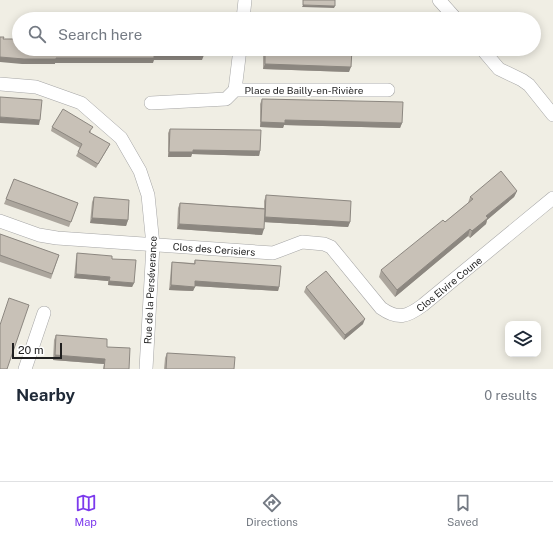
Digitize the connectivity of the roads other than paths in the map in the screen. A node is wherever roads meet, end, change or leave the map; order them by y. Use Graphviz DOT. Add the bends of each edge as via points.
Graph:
graph roads {
  1 [pos="245,0"];
  2 [pos="439,0"];
  3 [pos="244,12"];
  4 [pos="450,12"];
  5 [pos="239,56"];
  6 [pos="488,56"];
  7 [pos="0,84"];
  8 [pos="235,90"];
  9 [pos="388,90"];
  10 [pos="151,103"];
  11 [pos="553,115"];
  12 [pos="553,198"];
  13 [pos="0,221"];
  14 [pos="153,245"];
  15 [pos="332,247"];
  16 [pos="44,313"];
  17 [pos="25,369"];
  18 [pos="146,369"];
  1 -- 3 [label="street"];
  2 -- 4 [label="street"];
  5 -- 8 [label="street"];
  6 -- 11 [label="street" via="498,69 529,85"];
  7 -- 14 [label="street, Rue de la Perséverance" via="36,87 81,103 121,138 140,171 148,195"];
  8 -- 9 [label="street, Place de Bailly-en-Rivière"];
  8 -- 10 [label="street, Place de Bailly-en-Rivière" via="226,99"];
  12 -- 15 [label="street, Clos Elvire Coune" via="409,315 390,314 381,308"];
  13 -- 14 [label="street, Clos des Cerisiers" via="45,237"];
  14 -- 15 [label="street, Clos des Cerisiers" via="273,253 302,242"];
  14 -- 18 [label="street, Rue de la Perséverance"];
  16 -- 17 [label="street"];
}
